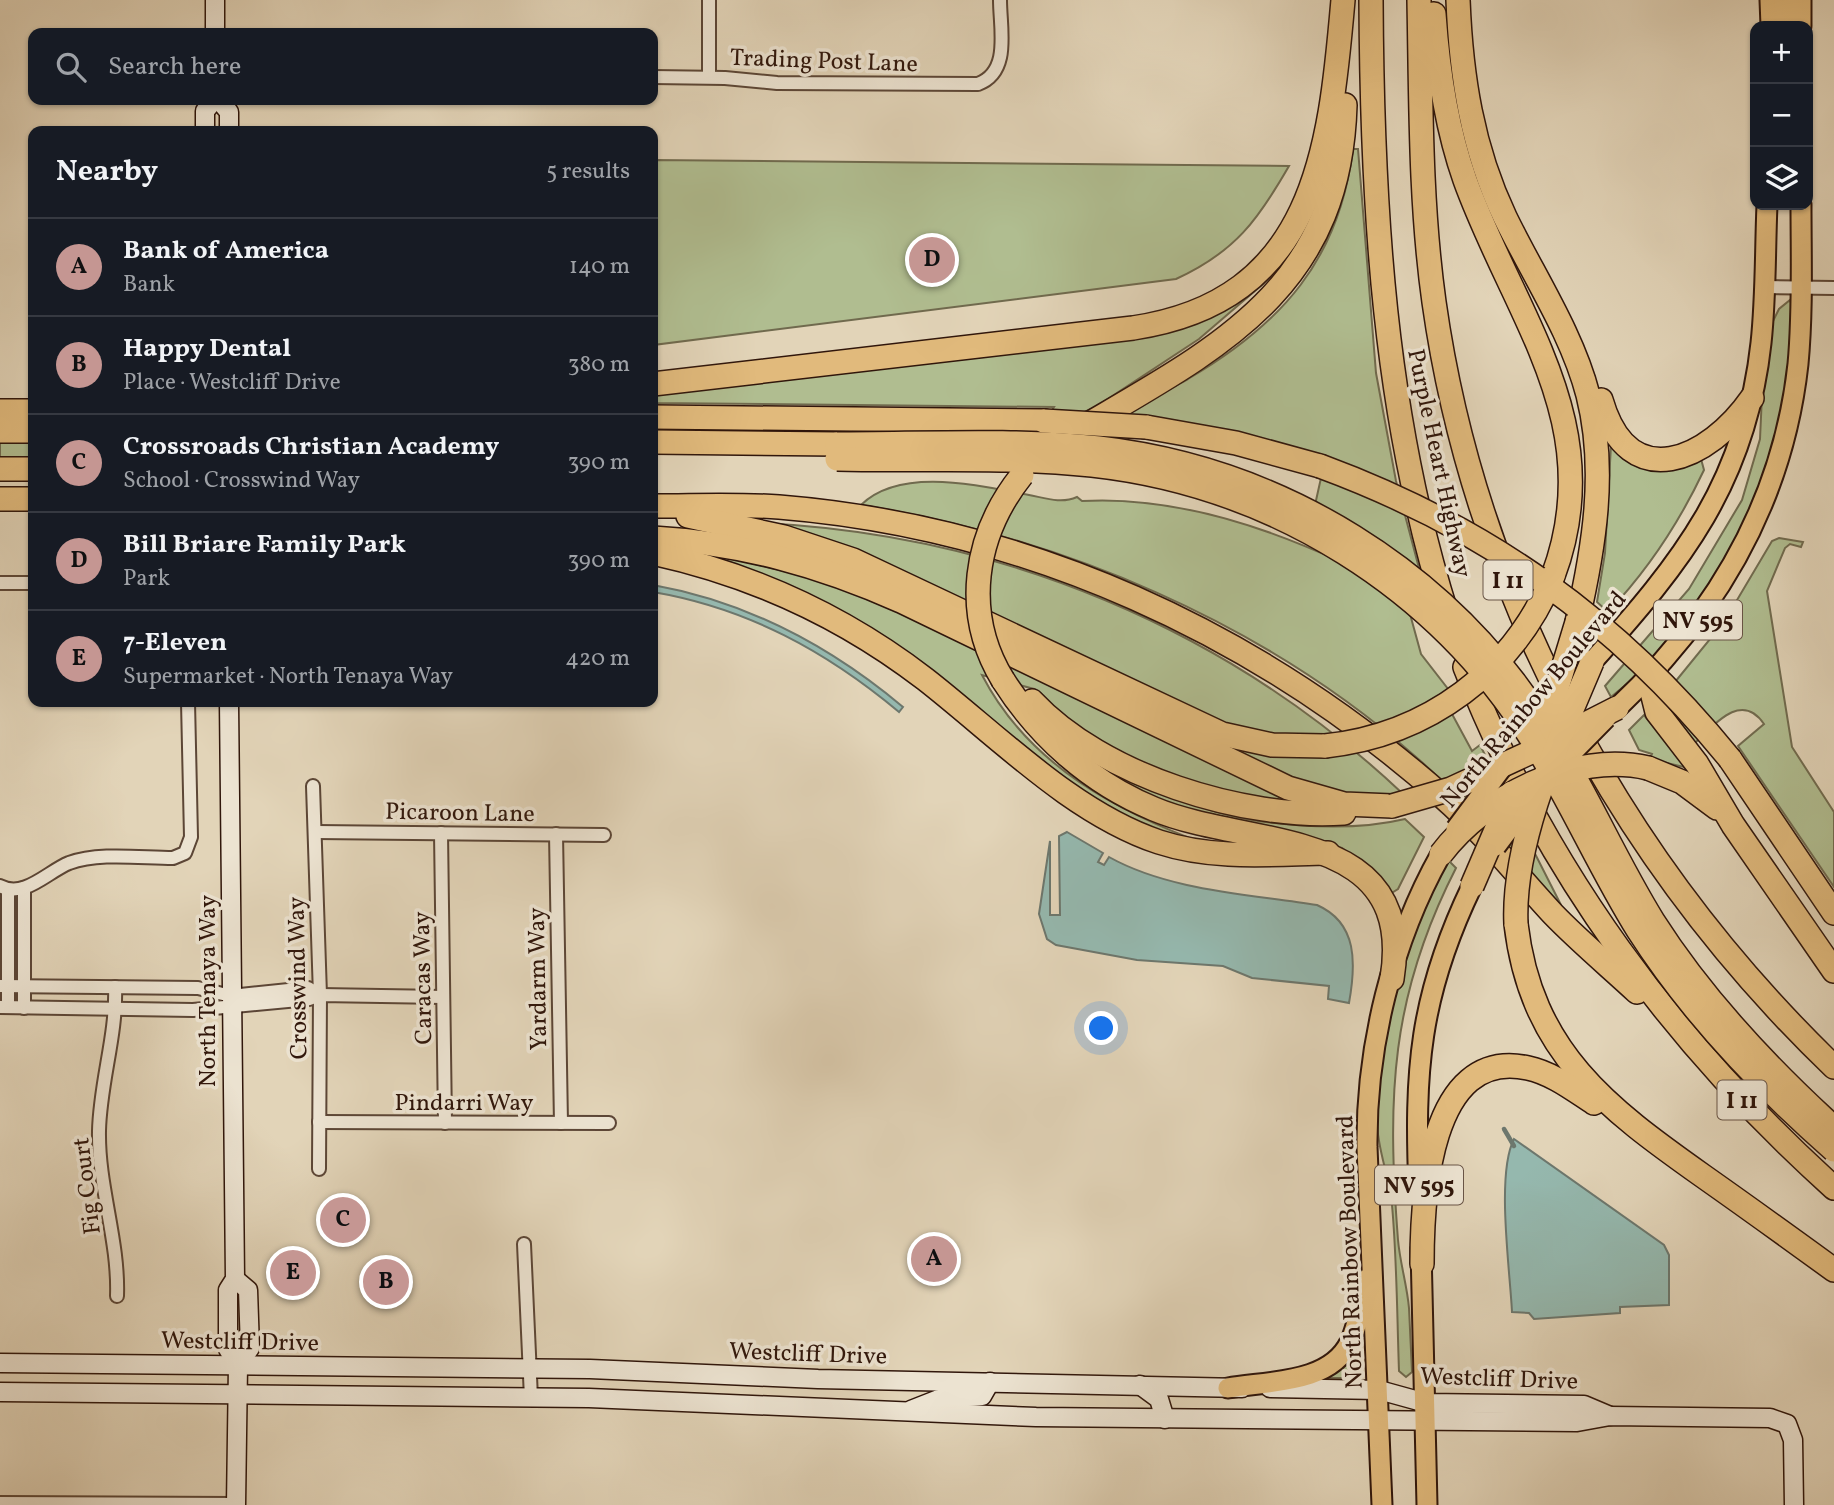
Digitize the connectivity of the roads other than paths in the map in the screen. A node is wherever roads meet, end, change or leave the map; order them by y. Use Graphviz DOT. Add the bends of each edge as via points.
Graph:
graph roads {
  1 [pos="215,0"];
  2 [pos="709,0"];
  3 [pos="1000,0"];
  4 [pos="1343,0"];
  5 [pos="1371,0"];
  6 [pos="1422,0"];
  7 [pos="1458,0"];
  8 [pos="1770,0"];
  9 [pos="1784,0"];
  10 [pos="1801,0"];
  11 [pos="1771,21"];
  12 [pos="1785,21"];
  13 [pos="1801,21"];
  14 [pos="215,28"];
  15 [pos="658,77"];
  16 [pos="709,77"];
  17 [pos="212,105"];
  18 [pos="212,105"];
  19 [pos="214,105"];
  20 [pos="206,126"];
  21 [pos="211,126"];
  22 [pos="229,126"];
  23 [pos="1767,210"];
  24 [pos="1801,210"];
  25 [pos="1764,287"];
  26 [pos="1801,287"];
  27 [pos="1834,288"];
  28 [pos="1550,306"];
  29 [pos="658,383"];
  30 [pos="1752,398"];
  31 [pos="0,411"];
  32 [pos="28,411"];
  33 [pos="658,417"];
  34 [pos="0,431"];
  35 [pos="28,431"];
  36 [pos="658,442"];
  37 [pos="837,452"];
  38 [pos="658,458"];
  39 [pos="0,468"];
  40 [pos="28,468"];
  41 [pos="0,499"];
  42 [pos="28,499"];
  43 [pos="658,507"];
  44 [pos="658,508"];
  45 [pos="658,538"];
  46 [pos="658,554"];
  47 [pos="0,583"];
  48 [pos="28,583"];
  49 [pos="1592,662"];
  50 [pos="1656,670"];
  51 [pos="1003,680"];
  52 [pos="188,707"];
  53 [pos="229,707"];
  54 [pos="1617,708"];
  55 [pos="1549,711"];
  56 [pos="1560,737"];
  57 [pos="1531,752"];
  58 [pos="1503,766"];
  59 [pos="1546,779"];
  60 [pos="313,786"];
  61 [pos="1511,796"];
  62 [pos="1392,806"];
  63 [pos="1733,825"];
  64 [pos="316,832"];
  65 [pos="441,833"];
  66 [pos="556,834"];
  67 [pos="604,835"];
  68 [pos="1328,853"];
  69 [pos="1441,854"];
  70 [pos="1472,886"];
  71 [pos="4,888"];
  72 [pos="24,888"];
  73 [pos="1834,913"];
  74 [pos="1834,971"];
  75 [pos="1392,979"];
  76 [pos="4,986"];
  77 [pos="24,986"];
  78 [pos="115,987"];
  79 [pos="320,995"];
  80 [pos="443,997"];
  81 [pos="231,1001"];
  82 [pos="4,1007"];
  83 [pos="24,1008"];
  84 [pos="116,1009"];
  85 [pos="1693,1044"];
  86 [pos="1834,1066"];
  87 [pos="319,1122"];
  88 [pos="445,1123"];
  89 [pos="561,1123"];
  90 [pos="608,1124"];
  91 [pos="1633,1126"];
  92 [pos="1834,1128"];
  93 [pos="1834,1150"];
  94 [pos="319,1169"];
  95 [pos="1834,1188"];
  96 [pos="524,1244"];
  97 [pos="1372,1257"];
  98 [pos="1422,1264"];
  99 [pos="1834,1269"];
  100 [pos="117,1296"];
  101 [pos="0,1363"];
  102 [pos="530,1368"];
  103 [pos="818,1379"];
  104 [pos="238,1380"];
  105 [pos="990,1382"];
  106 [pos="1135,1383"];
  107 [pos="1228,1388"];
  108 [pos="0,1392"];
  109 [pos="530,1398"];
  110 [pos="1379,1406"];
  111 [pos="816,1409"];
  112 [pos="1426,1412"];
  113 [pos="905,1413"];
  114 [pos="1165,1419"];
  115 [pos="0,1503"];
  116 [pos="65,1504"];
  117 [pos="236,1505"];
  118 [pos="1382,1505"];
  119 [pos="1427,1505"];
  120 [pos="1794,1505"];
  1 -- 14 [label="main road"];
  2 -- 16 [label="street"];
  3 -- 16 [label="street, Trading Post Lane" via="1000,58 992,77 969,85 777,83"];
  4 -- 29 [label="highway" via="1331,116 1310,193 1272,257 1213,304 1174,320 1133,328"];
  4 -- 51 [label="highway, bridge" via="1342,150 1327,210 1298,264 1268,302 1231,335 1072,433 1022,475 991,524 978,574 978,604 992,660"];
  5 -- 85 [label="highway, Purple Heart Highway / I 11" via="1374,189 1385,326 1406,456 1443,603 1482,712 1514,782 1598,919"];
  6 -- 44 [label="highway, bridge" via="1434,12 1442,92 1460,165 1551,376 1566,421 1571,468 1570,509 1553,576 1515,642 1467,691 1393,732 1325,746 1272,745 1223,734 846,557 770,533"];
  6 -- 86 [label="highway, Purple Heart Highway / I 11" via="1423,186 1435,304 1464,448 1506,575 1571,719 1634,826 1737,963"];
  7 -- 28 [label="highway" via="1463,78 1482,159"];
  8 -- 11 [label="main road"];
  9 -- 12 [label="main road"];
  10 -- 13 [label="main road"];
  15 -- 16 [label="street, Trading Post Lane"];
  17 -- 20 [label="main road"];
  18 -- 21 [label="main road"];
  19 -- 22 [label="main road" via="229,112"];
  23 -- 25 [label="main road, North Rainbow Boulevard / NV 595"];
  24 -- 26 [label="main road, NV 595"];
  25 -- 26 [label="street"];
  25 -- 30 [label="main road, North Rainbow Boulevard / NV 595" via="1762,343"];
  26 -- 27 [label="street"];
  26 -- 50 [label="main road, NV 595" via="1793,397 1770,485 1728,575"];
  28 -- 30 [label="highway" via="1587,360 1609,425 1637,452 1664,460 1693,454 1732,423"];
  28 -- 55 [label="highway, bridge" via="1581,371 1596,443 1595,529 1577,622"];
  30 -- 49 [label="main road, North Rainbow Boulevard / NV 595" via="1733,462 1697,533 1661,584"];
  31 -- 32 [label="highway"];
  33 -- 73 [label="highway, bridge" via="1044,421 1146,427 1236,443 1320,466 1430,512 1534,573 1645,664 1730,759"];
  34 -- 35 [label="highway"];
  36 -- 37 [label="highway"];
  37 -- 38 [label="highway"];
  37 -- 92 [label="highway, bridge" via="1052,445 1146,456 1212,471 1266,491 1373,549 1442,603 1503,667 1553,739 1670,946 1756,1051"];
  37 -- 93 [label="highway, bridge" via="1131,471 1250,504 1367,567 1422,609 1491,682 1540,753 1626,910 1664,968 1743,1062"];
  39 -- 40 [label="highway"];
  41 -- 42 [label="highway"];
  43 -- 85 [label="highway" via="800,509 945,533 1086,576 1198,627 1324,703 1430,786 1495,846 1553,913"];
  45 -- 62 [label="highway" via="719,543 837,574 1288,788 1333,802"];
  46 -- 68 [label="highway" via="750,579 842,623 924,679 1081,802 1134,832 1209,853"];
  47 -- 48 [label="street"];
  49 -- 55 [label="main road, North Rainbow Boulevard / NV 595, bridge"];
  49 -- 56 [label="highway, bridge"];
  50 -- 54 [label="main road, NV 595"];
  50 -- 63 [label="highway" via="1651,692 1655,709 1697,764"];
  51 -- 62 [label="highway" via="1093,747 1140,772 1200,794 1256,808 1306,813"];
  51 -- 68 [label="highway" via="1049,739 1087,771 1129,797 1197,825"];
  52 -- 72 [label="street" via="191,836 185,853 173,858 85,859 68,863"];
  53 -- 81 [label="main road, North Tenaya Way"];
  54 -- 56 [label="highway, bridge"];
  54 -- 59 [label="main road, NV 595, bridge"];
  55 -- 57 [label="highway, bridge"];
  55 -- 58 [label="main road, North Rainbow Boulevard / NV 595, bridge"];
  56 -- 57 [label="highway, bridge"];
  56 -- 59 [label="highway, bridge"];
  57 -- 58 [label="highway, bridge"];
  57 -- 61 [label="highway, bridge"];
  58 -- 62 [label="highway, bridge" via="1438,794"];
  58 -- 69 [label="main road, North Rainbow Boulevard / NV 595, bridge"];
  59 -- 61 [label="highway, bridge"];
  59 -- 63 [label="highway, bridge" via="1595,765 1648,768 1695,791"];
  59 -- 70 [label="main road, NV 595, bridge"];
  59 -- 91 [label="highway, bridge" via="1520,866 1517,924 1533,992 1554,1036 1592,1090"];
  60 -- 64 [label="street, Crosswind Way"];
  61 -- 69 [label="highway, bridge" via="1473,818"];
  61 -- 70 [label="highway, bridge"];
  63 -- 74 [label="highway"];
  64 -- 65 [label="street, Picaroon Lane"];
  64 -- 79 [label="street, Crosswind Way"];
  65 -- 66 [label="street, Picaroon Lane"];
  65 -- 80 [label="street, Caracas Way"];
  66 -- 67 [label="street, Picaroon Lane"];
  66 -- 89 [label="street, Yardarm Way"];
  68 -- 75 [label="highway" via="1351,865 1381,897 1394,932"];
  69 -- 75 [label="main road, North Rainbow Boulevard / NV 595" via="1408,926"];
  70 -- 98 [label="main road, NV 595" via="1440,961 1419,1060 1416,1115"];
  71 -- 72 [label="street"];
  71 -- 76 [label="street"];
  72 -- 77 [label="street"];
  75 -- 97 [label="main road, North Rainbow Boulevard / NV 595" via="1379,1026 1368,1101"];
  76 -- 77 [label="street"];
  76 -- 82 [label="street"];
  77 -- 78 [label="street"];
  77 -- 83 [label="street"];
  78 -- 81 [label="street" via="198,988"];
  78 -- 84 [label="street, Fig Court"];
  79 -- 80 [label="street"];
  79 -- 81 [label="street"];
  79 -- 87 [label="street, Crosswind Way"];
  80 -- 88 [label="street, Caracas Way"];
  81 -- 84 [label="street" via="193,1010"];
  81 -- 104 [label="main road, North Tenaya Way" via="235,1279 228,1290 228,1349"];
  82 -- 83 [label="street"];
  83 -- 84 [label="street"];
  84 -- 100 [label="street, Fig Court" via="99,1129 100,1166 118,1265"];
  85 -- 95 [label="highway, Purple Heart Highway / I 11" via="1770,1128"];
  87 -- 88 [label="street, Pindarri Way"];
  87 -- 94 [label="street, Crosswind Way"];
  88 -- 89 [label="street, Pindarri Way"];
  89 -- 90 [label="street, Pindarri Way"];
  91 -- 98 [label="highway" via="1529,1068 1507,1067 1476,1077 1456,1094 1440,1125 1425,1194"];
  91 -- 99 [label="highway"];
  96 -- 102 [label="street"];
  97 -- 107 [label="main road" via="1353,1336 1337,1360 1310,1374"];
  97 -- 110 [label="main road, North Rainbow Boulevard / NV 595"];
  98 -- 112 [label="main road, NV 595"];
  101 -- 104 [label="main road, Westcliff Drive"];
  102 -- 103 [label="main road, Westcliff Drive"];
  102 -- 104 [label="main road, Westcliff Drive"];
  102 -- 109 [label="street"];
  103 -- 105 [label="main road, Westcliff Drive"];
  103 -- 111 [label="main road"];
  104 -- 108 [label="main road, Westcliff Drive"];
  104 -- 109 [label="main road, Westcliff Drive"];
  104 -- 117 [label="main road, North Tenaya Way"];
  105 -- 106 [label="main road, Westcliff Drive"];
  105 -- 113 [label="main road" via="982,1396 939,1399"];
  106 -- 107 [label="main road, Westcliff Drive"];
  106 -- 114 [label="main road" via="1159,1399"];
  107 -- 110 [label="main road, Westcliff Drive"];
  109 -- 111 [label="main road, Westcliff Drive"];
  110 -- 112 [label="main road, Westcliff Drive"];
  110 -- 112 [label="main road, Westcliff Drive"];
  110 -- 114 [label="main road, Westcliff Drive"];
  110 -- 118 [label="main road, NV 595"];
  111 -- 113 [label="main road, Westcliff Drive"];
  112 -- 119 [label="main road, NV 595"];
  112 -- 120 [label="main road, Westcliff Drive" via="1584,1405 1610,1416 1770,1418 1787,1424 1791,1432"];
  113 -- 114 [label="main road, Westcliff Drive"];
  115 -- 116 [label="street"];
  116 -- 117 [label="street"];
}
